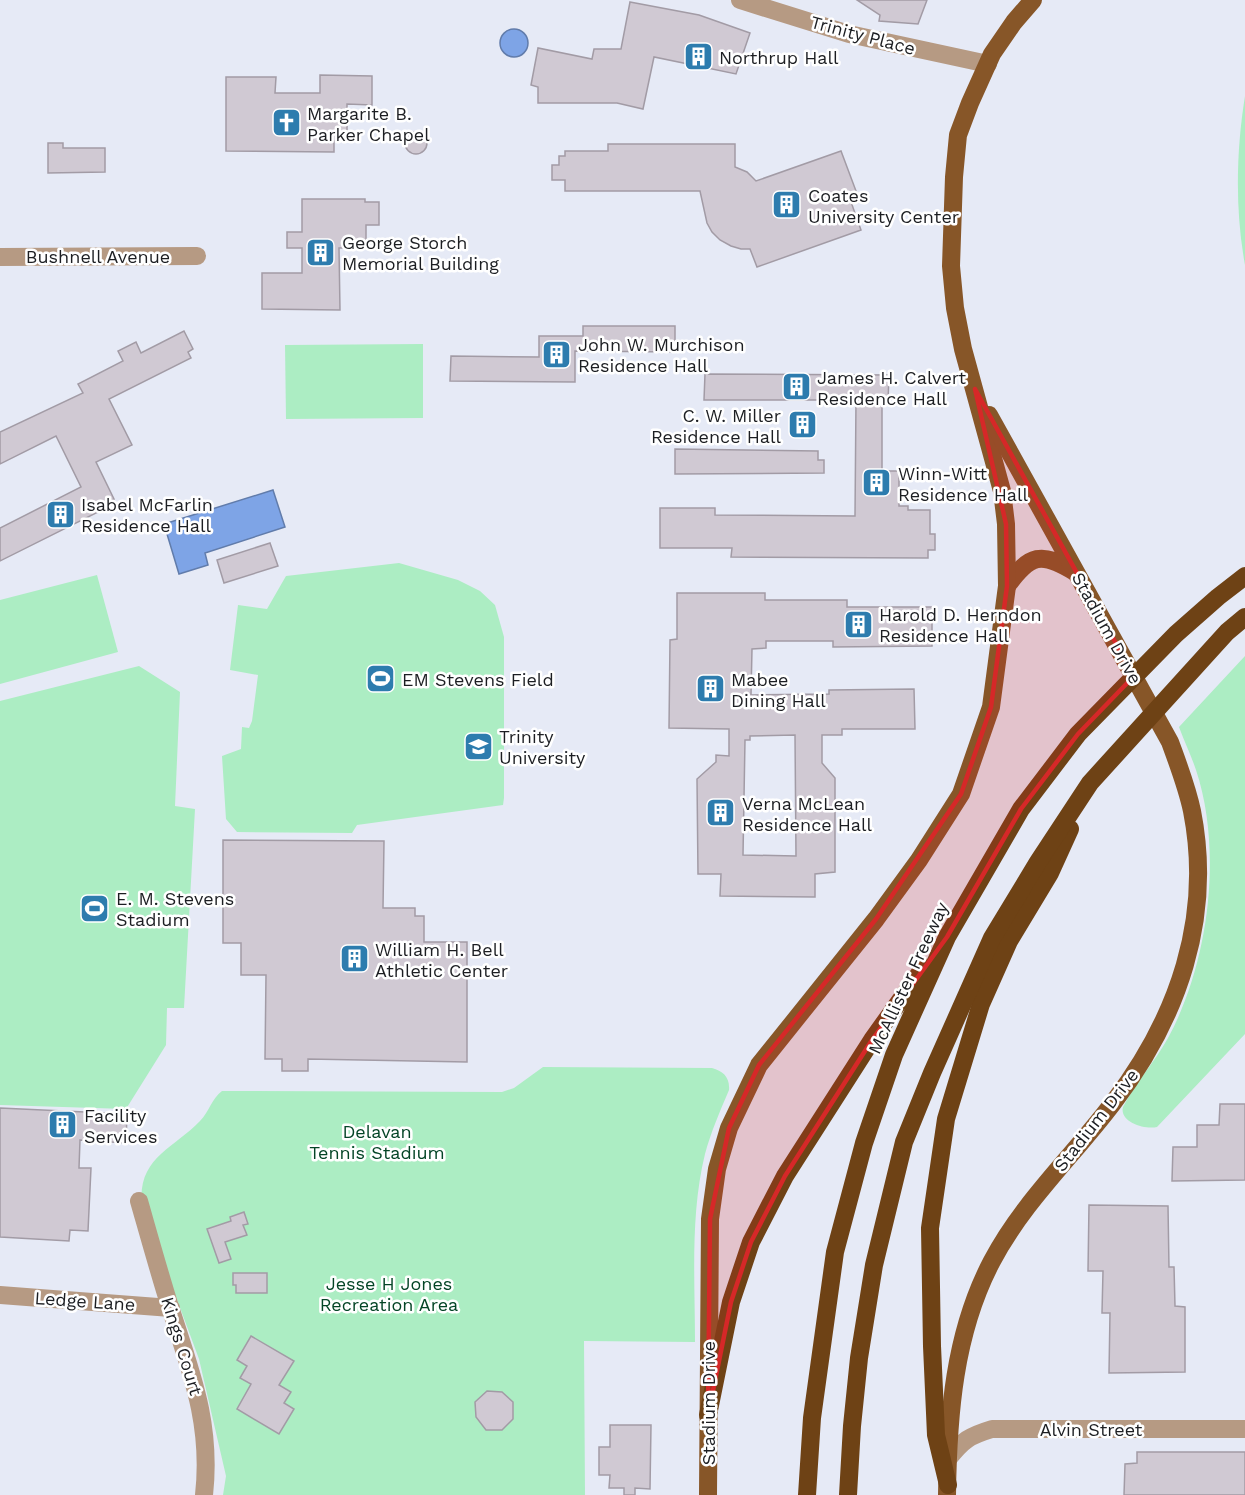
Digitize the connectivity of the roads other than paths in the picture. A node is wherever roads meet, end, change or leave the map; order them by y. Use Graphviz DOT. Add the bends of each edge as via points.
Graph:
graph roads {
  1 [pos="740,0"];
  2 [pos="1033,0"];
  3 [pos="988,64"];
  4 [pos="0,256"];
  5 [pos="196,256"];
  6 [pos="975,389"];
  7 [pos="1076,573"];
  8 [pos="1245,576"];
  9 [pos="1007,586"];
  10 [pos="1245,617"];
  11 [pos="1090,783"];
  12 [pos="947,937"];
  13 [pos="139,1201"];
  14 [pos="0,1295"];
  15 [pos="171,1308"];
  16 [pos="708,1414"];
  17 [pos="1245,1430"];
  18 [pos="948,1460"];
  19 [pos="947,1490"];
  20 [pos="204,1495"];
  21 [pos="708,1495"];
  22 [pos="807,1495"];
  23 [pos="848,1495"];
  1 -- 3 [label="street, Trinity Place" via="849,34"];
  2 -- 3 [label="main road, Stadium Drive"];
  3 -- 6 [label="main road, Stadium Drive" via="958,135 954,177 951,266 955,308"];
  4 -- 5 [label="street, Bushnell Avenue"];
  6 -- 7 [label="main road, Stadium Drive"];
  6 -- 9 [label="main road, Stadium Drive" via="1002,492"];
  7 -- 9 [label="main road" via="1055,560 1041,558 1019,570"];
  7 -- 18 [label="main road, Stadium Drive" via="1170,742 1180,768 1192,810 1198,873 1196,919 1177,993 1140,1065 1113,1104 1028,1205 991,1263 970,1310 960,1349"];
  8 -- 12 [label="highway, McAllister Freeway" via="1176,634 1077,734 1021,809"];
  9 -- 16 [label="main road, Stadium Drive" via="991,707 961,794 876,920 759,1065 729,1128 717,1169 710,1219"];
  10 -- 11 [label="highway"];
  11 -- 19 [label="highway" via="1050,873 1009,941 981,1004 946,1119 930,1228 936,1434"];
  11 -- 23 [label="highway" via="992,938 904,1142 874,1265 859,1358"];
  12 -- 16 [label="highway" via="872,1040 785,1176 751,1242 731,1302"];
  12 -- 22 [label="highway, McAllister Freeway" via="890,1066 864,1143 835,1252 812,1418"];
  13 -- 15 [label="street, Kings Court"];
  14 -- 15 [label="street, Ledge Lane"];
  15 -- 20 [label="street, Kings Court" via="202,1414 207,1471"];
  16 -- 21 [label="main road, Stadium Drive"];
  17 -- 18 [label="street, Alvin Street" via="992,1428 971,1435"];
  18 -- 19 [label="main road, Stadium Drive"];
}
